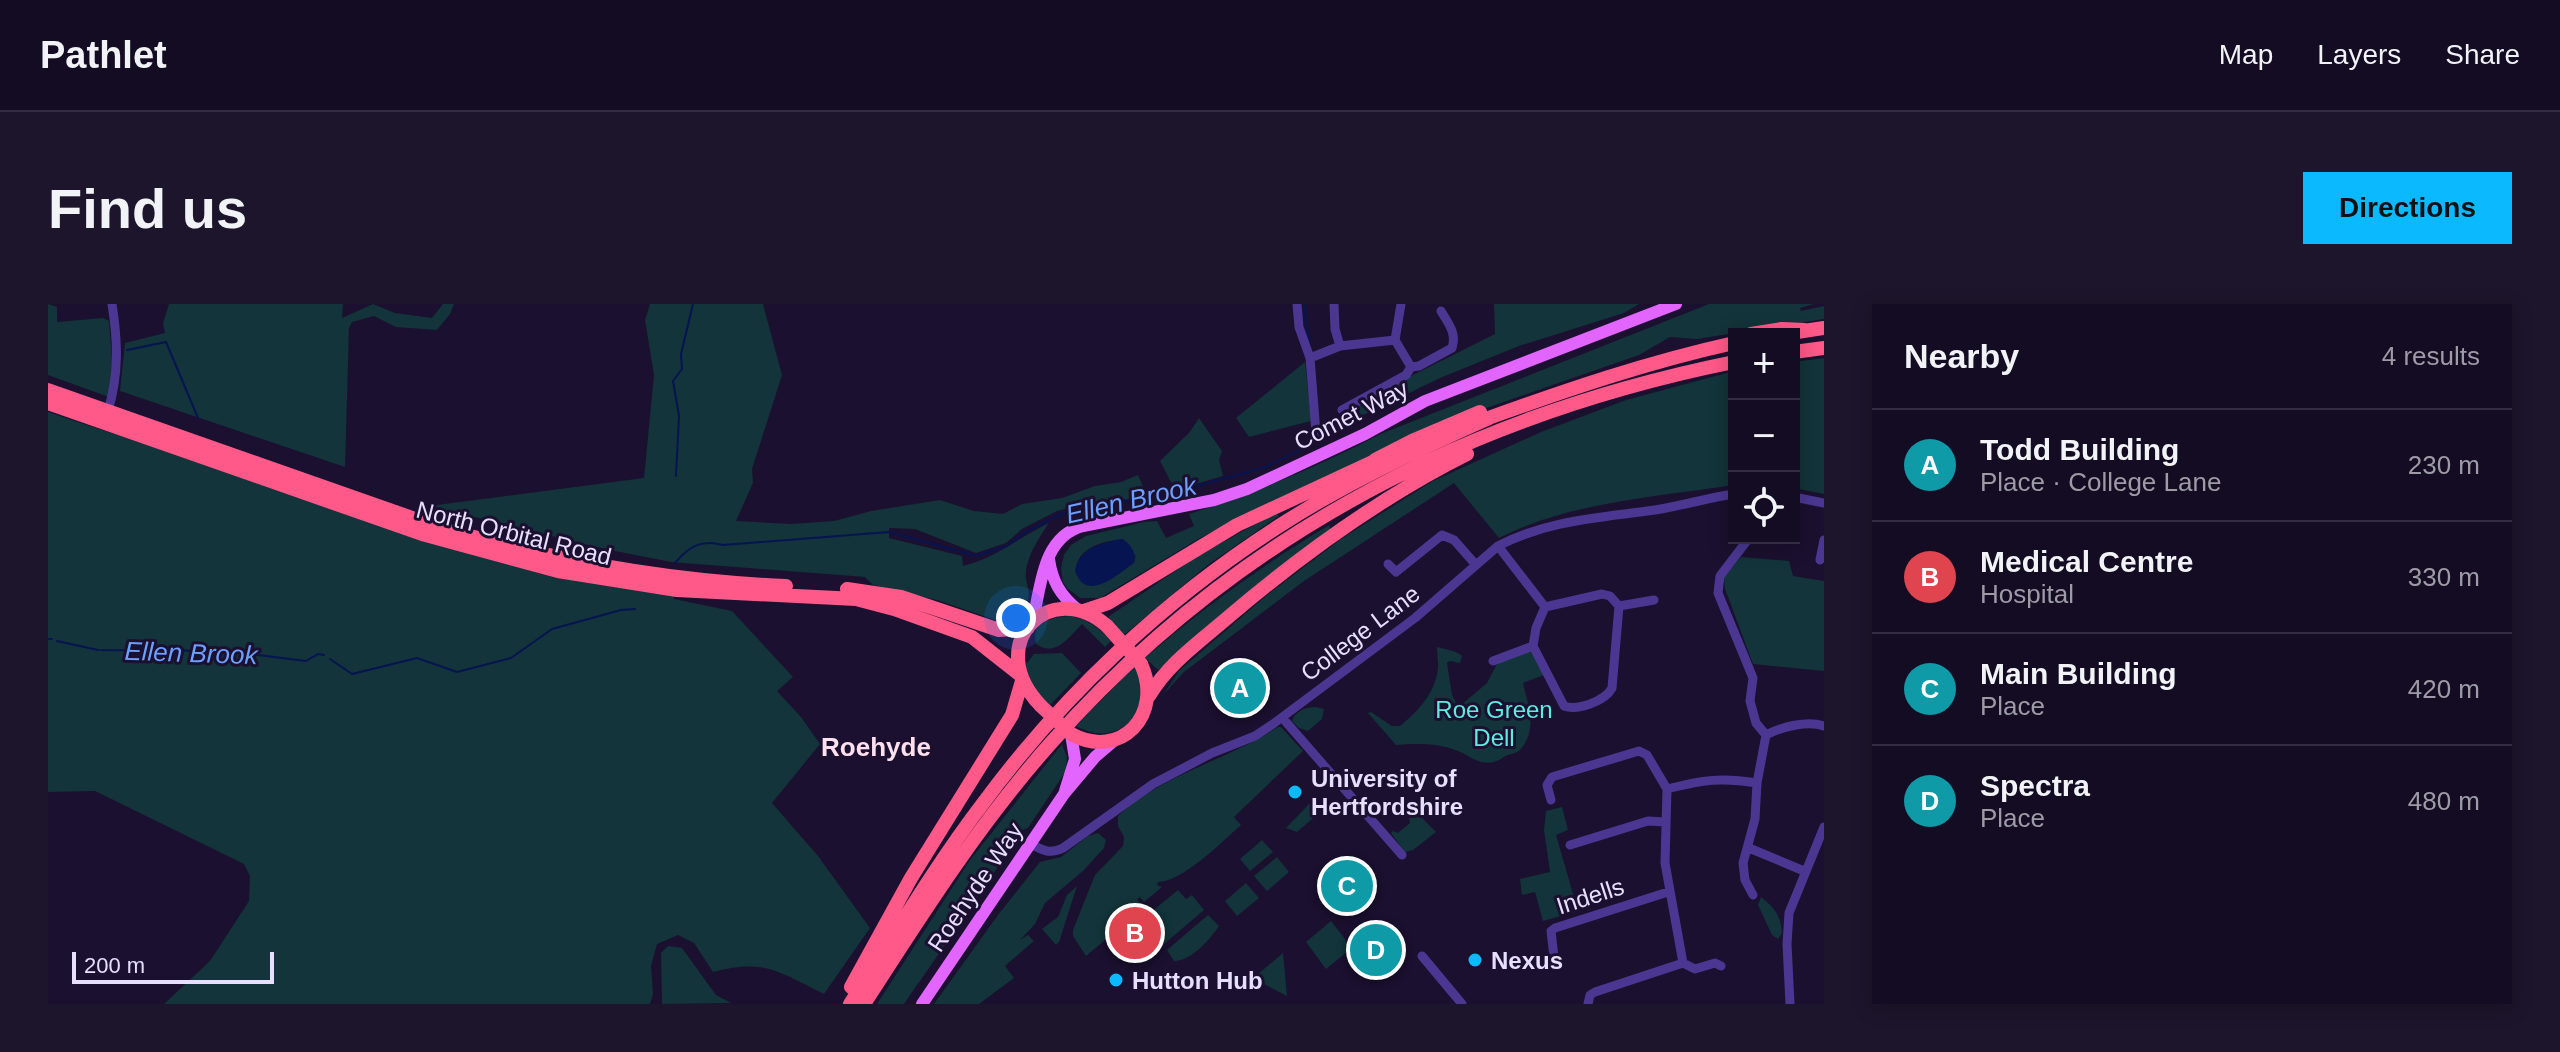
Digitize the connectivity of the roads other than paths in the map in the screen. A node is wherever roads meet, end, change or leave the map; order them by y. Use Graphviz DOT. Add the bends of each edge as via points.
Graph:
graph roads {
  1 [pos="112,304"];
  2 [pos="1297,304"];
  3 [pos="1334,304"];
  4 [pos="1401,304"];
  5 [pos="1676,304"];
  6 [pos="1441,311"];
  7 [pos="1824,328"];
  8 [pos="1800,330"];
  9 [pos="1805,330"];
  10 [pos="1800,331"];
  11 [pos="1728,338"];
  12 [pos="1395,340"];
  13 [pos="1728,344"];
  14 [pos="1340,346"];
  15 [pos="1824,348"];
  16 [pos="1800,351"];
  17 [pos="1310,358"];
  18 [pos="1728,364"];
  19 [pos="1411,367"];
  20 [pos="48,390"];
  21 [pos="1592,400"];
  22 [pos="48,403"];
  23 [pos="1342,410"];
  24 [pos="108,411"];
  25 [pos="1489,418"];
  26 [pos="1316,433"];
  27 [pos="1372,462"];
  28 [pos="1728,495"];
  29 [pos="1800,498"];
  30 [pos="1824,503"];
  31 [pos="1824,540"];
  32 [pos="1744,544"];
  33 [pos="1498,546"];
  34 [pos="1049,556"];
  35 [pos="1820,560"];
  36 [pos="1388,564"];
  37 [pos="1476,565"];
  38 [pos="1654,600"];
  39 [pos="1619,606"];
  40 [pos="1545,607"];
  41 [pos="1081,610"];
  42 [pos="1030,626"];
  43 [pos="1533,646"];
  44 [pos="1493,661"];
  45 [pos="1020,677"];
  46 [pos="1149,696"];
  47 [pos="1286,722"];
  48 [pos="1824,726"];
  49 [pos="1071,734"];
  50 [pos="1766,735"];
  51 [pos="1116,739"];
  52 [pos="1757,783"];
  53 [pos="1667,789"];
  54 [pos="1064,794"];
  55 [pos="1551,800"];
  56 [pos="1665,822"];
  57 [pos="1824,829"];
  58 [pos="1029,843"];
  59 [pos="1570,845"];
  60 [pos="1749,848"];
  61 [pos="1402,855"];
  62 [pos="1804,871"];
  63 [pos="1668,892"];
  64 [pos="1753,895"];
  65 [pos="1422,956"];
  66 [pos="1554,957"];
  67 [pos="1683,963"];
  68 [pos="1721,966"];
  69 [pos="842,1004"];
  70 [pos="850,1004"];
  71 [pos="864,1004"];
  72 [pos="922,1004"];
  73 [pos="1462,1004"];
  74 [pos="1588,1004"];
  75 [pos="1790,1004"];
  1 -- 24 [label="street" via="118,357"];
  2 -- 17 [label="street"];
  3 -- 14 [label="street"];
  4 -- 12 [label="street"];
  5 -- 34 [label="main road, Comet Way" via="1425,401 1247,489 1075,529 1060,538"];
  6 -- 19 [label="street" via="1452,330 1452,348"];
  7 -- 9 [label="highway"];
  8 -- 9 [label="highway"];
  9 -- 10 [label="highway"];
  11 -- 27 [label="highway" via="1552,387 1456,422"];
  12 -- 14 [label="street"];
  12 -- 19 [label="street"];
  13 -- 25 [label="highway" via="1585,384"];
  14 -- 17 [label="street"];
  15 -- 16 [label="highway"];
  17 -- 26 [label="street"];
  18 -- 21 [label="highway"];
  19 -- 23 [label="street" via="1406,375"];
  20 -- 24 [label="highway, North Orbital Road"];
  21 -- 46 [label="highway" via="1442,467 1339,529 1172,665"];
  21 -- 71 [label="highway" via="1461,447 1371,490 1273,548 1168,626 1085,706 1002,802"];
  22 -- 45 [label="highway, North Orbital Road" via="422,534 558,571 677,590 856,599 894,609 972,637"];
  24 -- 42 [label="highway, North Orbital Road" via="435,526 557,558 688,579 872,592 999,630"];
  25 -- 27 [label="highway"];
  25 -- 70 [label="highway" via="1385,466 1279,526 1170,605 1106,663 1031,742 985,801"];
  27 -- 41 [label="highway" via="1237,525 1108,603"];
  28 -- 33 [label="street, College Lane" via="1569,521"];
  29 -- 30 [label="street"];
  31 -- 35 [label="street"];
  32 -- 50 [label="street" via="1720,576 1718,593 1753,678 1750,701"];
  33 -- 37 [label="street, College Lane"];
  33 -- 40 [label="street"];
  34 -- 41 [label="main road" via="1058,589"];
  34 -- 42 [label="main road, Comet Way"];
  36 -- 37 [label="street" via="1396,572 1442,535 1454,540"];
  37 -- 58 [label="street, College Lane" via="1415,618 1255,736 1153,784 1054,853"];
  38 -- 39 [label="street"];
  39 -- 40 [label="street" via="1602,594"];
  39 -- 43 [label="street" via="1608,695 1564,706"];
  40 -- 43 [label="street"];
  41 -- 42 [label="highway" via="1058,610"];
  41 -- 46 [label="highway, bridge" via="1107,626 1141,664"];
  42 -- 45 [label="highway" via="1018,650"];
  43 -- 44 [label="street"];
  45 -- 49 [label="highway, bridge"];
  45 -- 69 [label="highway" via="1012,715 911,878"];
  46 -- 51 [label="highway" via="1139,722"];
  47 -- 61 [label="street"];
  48 -- 50 [label="street" via="1811,723"];
  49 -- 51 [label="highway" via="1094,742"];
  49 -- 54 [label="main road, Roehyde Way" via="1075,759"];
  50 -- 52 [label="street"];
  51 -- 54 [label="main road, Roehyde Way"];
  52 -- 53 [label="street" via="1709,779"];
  52 -- 60 [label="street"];
  53 -- 55 [label="street" via="1647,755 1639,751 1552,777 1547,785"];
  53 -- 56 [label="street"];
  54 -- 58 [label="main road, Roehyde Way"];
  56 -- 59 [label="street" via="1648,821"];
  56 -- 63 [label="street"];
  57 -- 62 [label="street"];
  58 -- 72 [label="main road, Roehyde Way"];
  60 -- 62 [label="street"];
  60 -- 64 [label="street" via="1743,871"];
  62 -- 75 [label="street" via="1789,913"];
  63 -- 66 [label="street, Indells" via="1555,928"];
  63 -- 67 [label="street"];
  65 -- 73 [label="street"];
  67 -- 68 [label="street" via="1695,969"];
  67 -- 74 [label="street" via="1595,992"];
}
